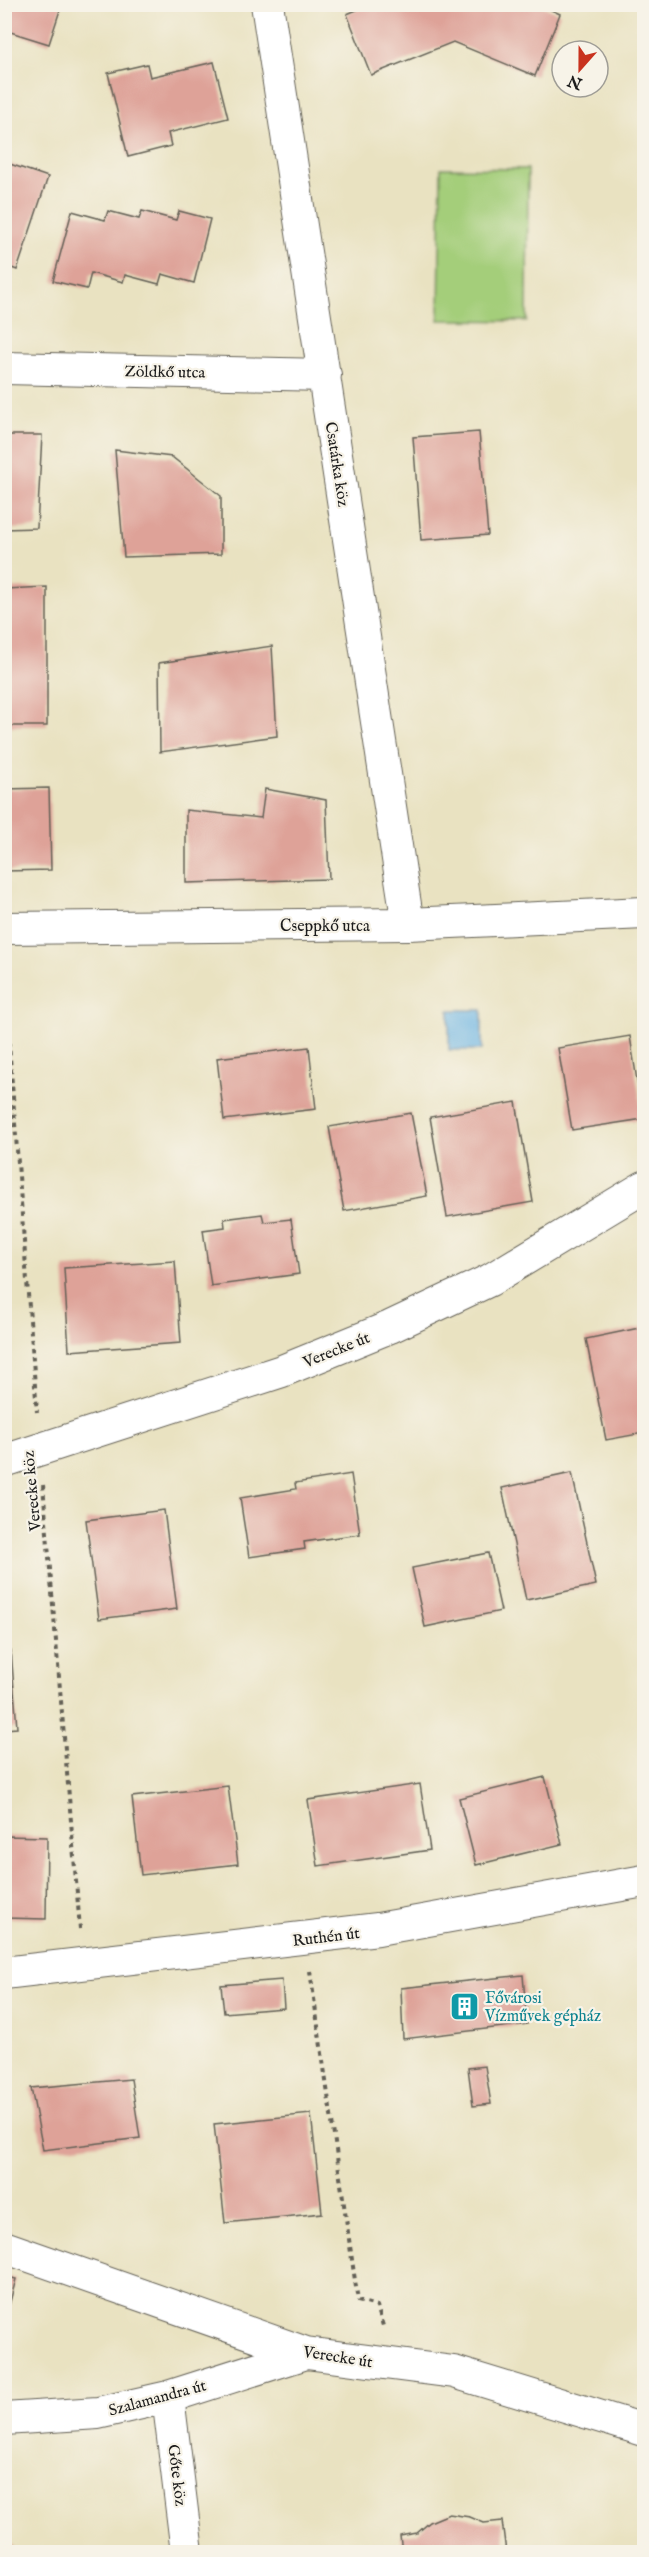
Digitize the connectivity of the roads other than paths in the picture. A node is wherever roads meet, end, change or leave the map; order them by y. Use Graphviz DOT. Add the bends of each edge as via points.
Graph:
graph roads {
  1 [pos="267,4"];
  2 [pos="4,368"];
  3 [pos="325,375"];
  4 [pos="645,913"];
  5 [pos="408,924"];
  6 [pos="4,928"];
  7 [pos="645,1187"];
  8 [pos="4,1461"];
  9 [pos="645,1881"];
  10 [pos="4,1973"];
  11 [pos="4,2247"];
  12 [pos="306,2353"];
  13 [pos="168,2397"];
  14 [pos="4,2419"];
  15 [pos="645,2430"];
  16 [pos="187,2553"];
  1 -- 3 [label="street, Csatárka köz"];
  2 -- 3 [label="street, Zöldkő utca"];
  3 -- 5 [label="street, Csatárka köz"];
  4 -- 5 [label="street, Cseppkő utca"];
  5 -- 6 [label="street, Cseppkő utca"];
  7 -- 8 [label="street, Verecke út" via="490,1280 390,1327 282,1371"];
  9 -- 10 [label="street, Ruthén út" via="390,1928"];
  11 -- 12 [label="street, Verecke út"];
  12 -- 13 [label="street, Szalamandra út"];
  12 -- 15 [label="street, Verecke út" via="454,2372"];
  13 -- 14 [label="street, Szalamandra út" via="98,2413"];
  13 -- 16 [label="street, Gőte köz"];
}
